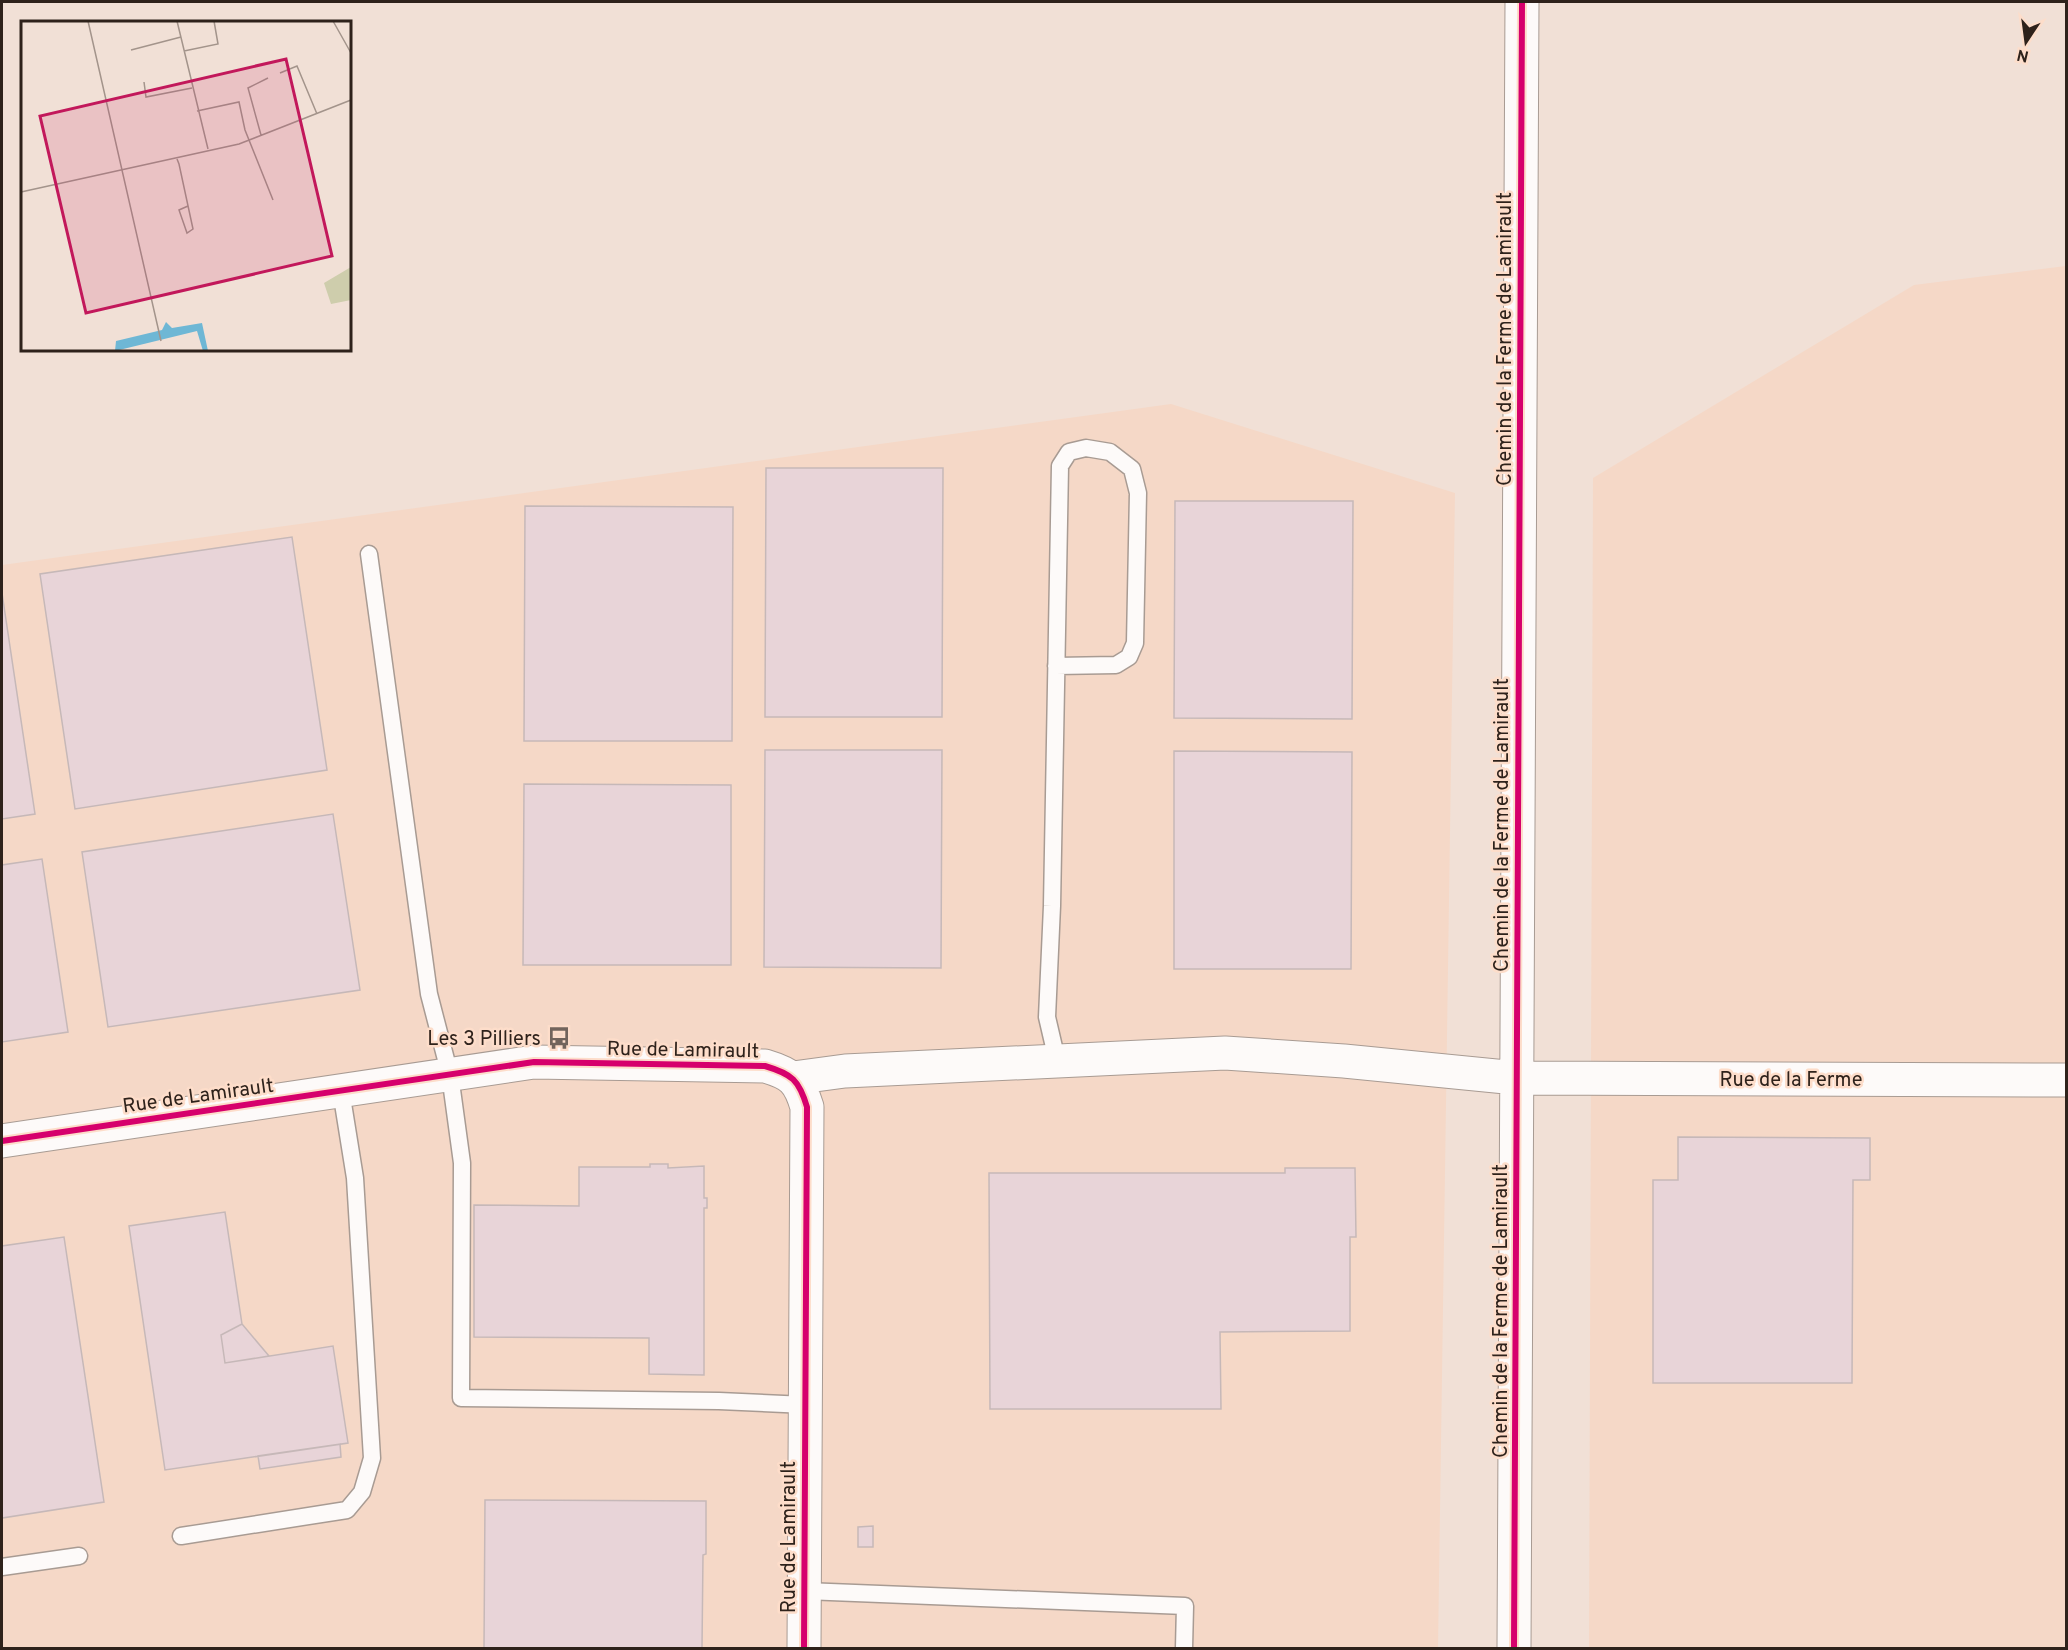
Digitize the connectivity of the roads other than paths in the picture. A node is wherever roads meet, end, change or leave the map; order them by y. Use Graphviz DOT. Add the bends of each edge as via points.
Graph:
graph roads {
  1 [pos="1522,2"];
  2 [pos="369,554"];
  3 [pos="1056,666"];
  4 [pos="1057,1060"];
  5 [pos="450,1075"];
  6 [pos="793,1078"];
  7 [pos="1516,1078"];
  8 [pos="2067,1080"];
  9 [pos="341,1090"];
  10 [pos="2,1141"];
  11 [pos="806,1405"];
  12 [pos="181,1536"];
  13 [pos="79,1556"];
  14 [pos="2,1567"];
  15 [pos="805,1591"];
  16 [pos="804,1648"];
  17 [pos="1184,1648"];
  18 [pos="1514,1648"];
  1 -- 7 [label="street, Chemin de la Ferme de Lamirault"];
  2 -- 5 [label="lane" via="429,994"];
  3 -- 3 [label="lane" via="1060,466 1070,452 1086,448 1110,452 1132,469 1138,493 1135,643 1129,657 1116,665"];
  3 -- 4 [label="lane" via="1047,1017"];
  4 -- 6 [label="street, Rue de la Ferme" via="845,1071"];
  4 -- 7 [label="street, Rue de la Ferme" via="1225,1053"];
  5 -- 6 [label="street, Rue de Lamirault" via="534,1062 765,1066"];
  5 -- 9 [label="street, Rue de Lamirault"];
  5 -- 11 [label="lane" via="462,1163 460,1398"];
  6 -- 11 [label="street, Rue de Lamirault" via="807,1107"];
  7 -- 8 [label="street, Rue de la Ferme"];
  7 -- 18 [label="street, Chemin de la Ferme de Lamirault"];
  9 -- 10 [label="street, Rue de Lamirault"];
  9 -- 12 [label="lane" via="355,1178 372,1458 362,1492 347,1510"];
  11 -- 15 [label="street, Rue de Lamirault"];
  13 -- 14 [label="lane"];
  15 -- 16 [label="street, Rue de Lamirault"];
  15 -- 17 [label="lane" via="1185,1606"];
}
